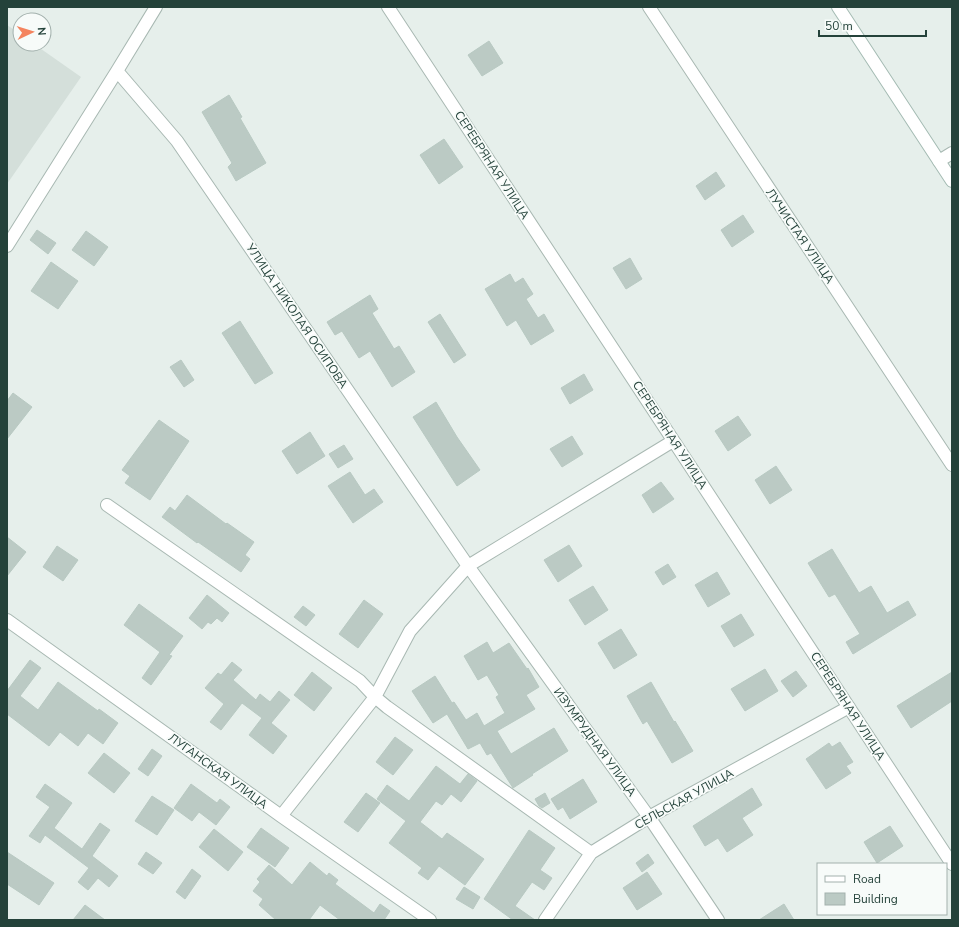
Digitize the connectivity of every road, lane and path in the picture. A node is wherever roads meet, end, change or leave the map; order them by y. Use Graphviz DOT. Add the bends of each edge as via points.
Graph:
graph roads {
  1 [pos="156,7"];
  2 [pos="388,7"];
  3 [pos="648,7"];
  4 [pos="838,7"];
  5 [pos="118,71"];
  6 [pos="952,153"];
  7 [pos="939,161"];
  8 [pos="952,182"];
  9 [pos="7,246"];
  10 [pos="673,441"];
  11 [pos="952,466"];
  12 [pos="107,504"];
  13 [pos="468,566"];
  14 [pos="7,620"];
  15 [pos="375,697"];
  16 [pos="849,707"];
  17 [pos="281,816"];
  18 [pos="649,817"];
  19 [pos="591,853"];
  20 [pos="952,864"];
  21 [pos="430,920"];
  22 [pos="546,920"];
  23 [pos="718,920"];
  1 -- 5 [label="street"];
  2 -- 10 [label="street, СЕРЕБРЯНАЯ УЛИЦА"];
  3 -- 11 [label="street, ЛУЧИСТАЯ УЛИЦА"];
  4 -- 7 [label="street"];
  5 -- 9 [label="street"];
  5 -- 13 [label="street, УЛИЦА НИКОЛАЯ ОСИПОВА" via="177,141"];
  6 -- 7 [label="street"];
  7 -- 8 [label="street"];
  10 -- 13 [label="street"];
  10 -- 16 [label="street, СЕРЕБРЯНАЯ УЛИЦА"];
  12 -- 15 [label="street" via="360,681"];
  13 -- 15 [label="street" via="410,632"];
  13 -- 18 [label="street, ИЗУМРУДНАЯ УЛИЦА"];
  14 -- 17 [label="street, ЛУГАНСКАЯ УЛИЦА"];
  15 -- 17 [label="street"];
  15 -- 19 [label="street"];
  16 -- 18 [label="street, СЕЛЬСКАЯ УЛИЦА"];
  16 -- 20 [label="street, СЕРЕБРЯНАЯ УЛИЦА"];
  17 -- 21 [label="street, ЛУГАНСКАЯ УЛИЦА"];
  18 -- 19 [label="street, СЕЛЬСКАЯ УЛИЦА"];
  18 -- 23 [label="street, ИЗУМРУДНАЯ УЛИЦА"];
  19 -- 22 [label="street, СЕЛЬСКАЯ УЛИЦА"];
}
